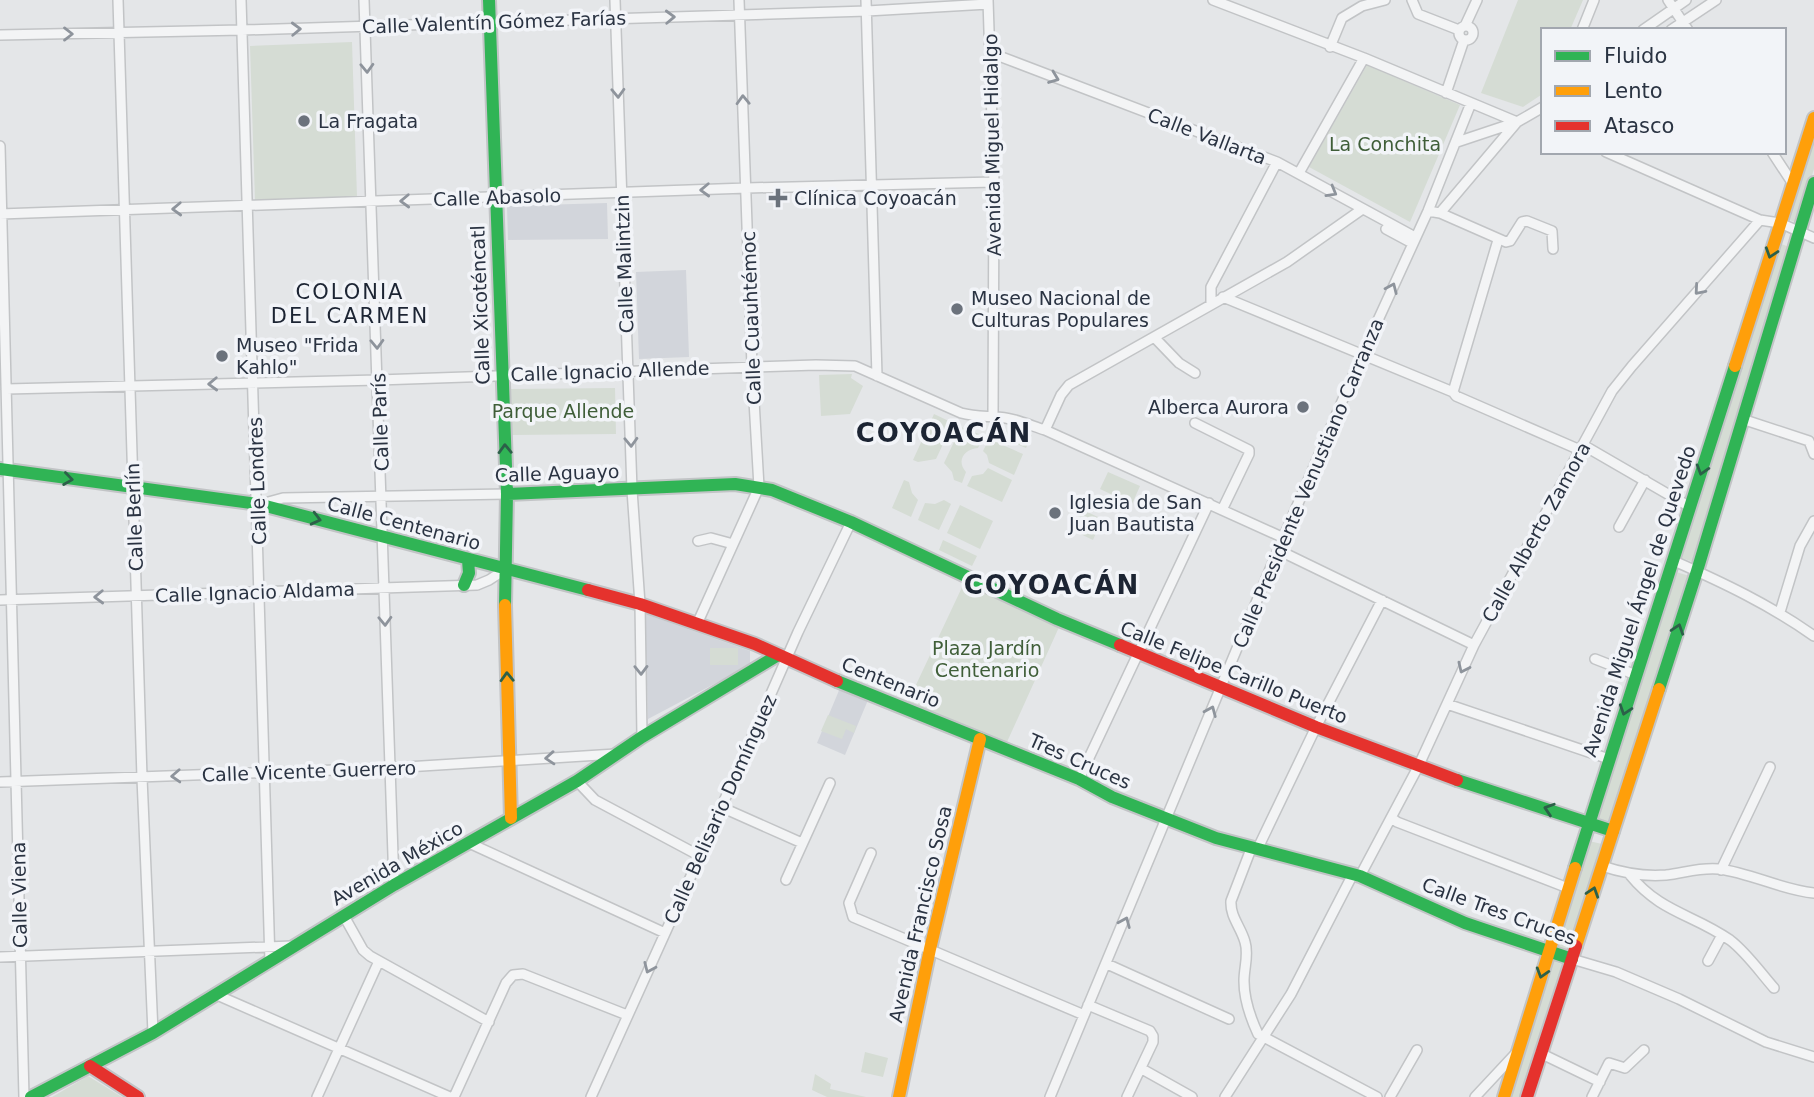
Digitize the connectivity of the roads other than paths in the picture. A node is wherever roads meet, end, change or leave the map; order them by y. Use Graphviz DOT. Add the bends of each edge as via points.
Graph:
graph roads {
  1 [pos="118,0"];
  2 [pos="241,0"];
  3 [pos="364,0"];
  4 [pos="489,0"];
  5 [pos="615,0"];
  6 [pos="739,0"];
  7 [pos="866,0"];
  8 [pos="1213,0"];
  9 [pos="1385,0"];
  10 [pos="1412,0"];
  11 [pos="1477,0"];
  12 [pos="1594,0"];
  13 [pos="1686,0"];
  14 [pos="1716,0"];
  15 [pos="988,2"];
  16 [pos="1361,3"];
  17 [pos="1670,4"];
  18 [pos="867,11"];
  19 [pos="740,15"];
  20 [pos="615,18"];
  21 [pos="489,22"];
  22 [pos="1685,26"];
  23 [pos="365,27"];
  24 [pos="1462,28"];
  25 [pos="1582,28"];
  26 [pos="1645,28"];
  27 [pos="242,30"];
  28 [pos="119,34"];
  29 [pos="0,35"];
  30 [pos="1330,47"];
  31 [pos="991,53"];
  32 [pos="1364,58"];
  33 [pos="1446,93"];
  34 [pos="1471,103"];
  35 [pos="1541,108"];
  36 [pos="1533,114"];
  37 [pos="1814,118"];
  38 [pos="1541,119"];
  39 [pos="1517,122"];
  40 [pos="1457,142"];
  41 [pos="0,146"];
  42 [pos="1611,154"];
  43 [pos="1773,154"];
  44 [pos="1277,162"];
  45 [pos="1299,173"];
  46 [pos="994,183"];
  47 [pos="1814,183"];
  48 [pos="1793,184"];
  49 [pos="872,186"];
  50 [pos="747,188"];
  51 [pos="622,192"];
  52 [pos="495,197"];
  53 [pos="372,202"];
  54 [pos="248,206"];
  55 [pos="124,211"];
  56 [pos="1428,211"];
  57 [pos="1358,212"];
  58 [pos="1440,213"];
  59 [pos="1,214"];
  60 [pos="1760,220"];
  61 [pos="1780,223"];
  62 [pos="1798,231"];
  63 [pos="1814,239"];
  64 [pos="1414,240"];
  65 [pos="1498,240"];
  66 [pos="1553,249"];
  67 [pos="1223,297"];
  68 [pos="1211,304"];
  69 [pos="1154,337"];
  70 [pos="1362,355"];
  71 [pos="752,366"];
  72 [pos="629,371"];
  73 [pos="1195,373"];
  74 [pos="502,375"];
  75 [pos="877,376"];
  76 [pos="378,380"];
  77 [pos="254,383"];
  78 [pos="130,387"];
  79 [pos="6,389"];
  80 [pos="1453,392"];
  81 [pos="993,417"];
  82 [pos="1742,419"];
  83 [pos="1195,423"];
  84 [pos="1045,430"];
  85 [pos="1812,438"];
  86 [pos="1582,447"];
  87 [pos="1814,454"];
  88 [pos="4,470"];
  89 [pos="1645,480"];
  90 [pos="759,487"];
  91 [pos="132,488"];
  92 [pos="632,490"];
  93 [pos="507,494"];
  94 [pos="382,497"];
  95 [pos="1209,503"];
  96 [pos="258,504"];
  97 [pos="1690,506"];
  98 [pos="1222,510"];
  99 [pos="1814,521"];
  100 [pos="851,522"];
  101 [pos="1619,527"];
  102 [pos="383,536"];
  103 [pos="1284,538"];
  104 [pos="698,541"];
  105 [pos="733,544"];
  106 [pos="1278,550"];
  107 [pos="468,560"];
  108 [pos="1674,561"];
  109 [pos="506,569"];
  110 [pos="1697,571"];
  111 [pos="464,585"];
  112 [pos="384,588"];
  113 [pos="260,590"];
  114 [pos="136,596"];
  115 [pos="0,600"];
  116 [pos="11,600"];
  117 [pos="1382,600"];
  118 [pos="640,604"];
  119 [pos="1780,612"];
  120 [pos="697,624"];
  121 [pos="1814,636"];
  122 [pos="1474,645"];
  123 [pos="1138,654"];
  124 [pos="783,657"];
  125 [pos="1595,659"];
  126 [pos="1636,675"];
  127 [pos="1221,688"];
  128 [pos="1447,704"];
  129 [pos="1316,727"];
  130 [pos="642,737"];
  131 [pos="980,739"];
  132 [pos="618,754"];
  133 [pos="1609,759"];
  134 [pos="510,761"];
  135 [pos="1770,766"];
  136 [pos="1418,767"];
  137 [pos="390,768"];
  138 [pos="265,771"];
  139 [pos="142,778"];
  140 [pos="1079,779"];
  141 [pos="577,781"];
  142 [pos="0,782"];
  143 [pos="16,782"];
  144 [pos="830,783"];
  145 [pos="721,807"];
  146 [pos="511,818"];
  147 [pos="1392,818"];
  148 [pos="1165,819"];
  149 [pos="1589,822"];
  150 [pos="1613,831"];
  151 [pos="470,843"];
  152 [pos="802,843"];
  153 [pos="1254,850"];
  154 [pos="871,853"];
  155 [pos="700,856"];
  156 [pos="1602,866"];
  157 [pos="1721,870"];
  158 [pos="1630,874"];
  159 [pos="1357,875"];
  160 [pos="786,880"];
  161 [pos="394,885"];
  162 [pos="1569,888"];
  163 [pos="1814,893"];
  164 [pos="344,916"];
  165 [pos="665,933"];
  166 [pos="1722,935"];
  167 [pos="270,946"];
  168 [pos="296,946"];
  169 [pos="930,949"];
  170 [pos="1549,950"];
  171 [pos="149,952"];
  172 [pos="20,956"];
  173 [pos="0,957"];
  174 [pos="1572,959"];
  175 [pos="379,961"];
  176 [pos="1708,961"];
  177 [pos="270,962"];
  178 [pos="1107,964"];
  179 [pos="1774,988"];
  180 [pos="217,995"];
  181 [pos="1086,1010"];
  182 [pos="627,1015"];
  183 [pos="1229,1020"];
  184 [pos="489,1022"];
  185 [pos="153,1033"];
  186 [pos="1263,1038"];
  187 [pos="339,1048"];
  188 [pos="1518,1049"];
  189 [pos="1417,1050"];
  190 [pos="1644,1050"];
  191 [pos="1540,1053"];
  192 [pos="1814,1057"];
  193 [pos="90,1066"];
  194 [pos="1142,1069"];
  195 [pos="1600,1082"];
  196 [pos="24,1097"];
  197 [pos="31,1097"];
  198 [pos="138,1097"];
  199 [pos="317,1097"];
  200 [pos="452,1097"];
  201 [pos="591,1097"];
  202 [pos="899,1097"];
  203 [pos="1050,1097"];
  204 [pos="1127,1097"];
  205 [pos="1192,1097"];
  206 [pos="1225,1097"];
  207 [pos="1377,1097"];
  208 [pos="1390,1097"];
  209 [pos="1475,1097"];
  210 [pos="1504,1097"];
  211 [pos="1527,1097"];
  212 [pos="1592,1097"];
  1 -- 28 [label="street, Calle Berlín"];
  2 -- 27 [label="street, Calle Londres"];
  3 -- 23 [label="street, Calle París"];
  4 -- 21 [label="street, Calle Xicoténcatl"];
  5 -- 20 [label="street, Calle Malintzin"];
  6 -- 19 [label="street, Calle Cuauhtémoc"];
  7 -- 18 [label="street"];
  8 -- 30 [label="street"];
  9 -- 16 [label="street"];
  10 -- 24 [label="street" via="1418,14"];
  11 -- 24 [label="street"];
  12 -- 25 [label="street"];
  13 -- 17 [label="street"];
  14 -- 22 [label="street"];
  15 -- 18 [label="street, Calle Valentín Gómez Farías"];
  15 -- 31 [label="street, Avenida Miguel Hidalgo"];
  16 -- 30 [label="street" via="1342,18"];
  17 -- 22 [label="street"];
  17 -- 26 [label="street"];
  18 -- 19 [label="street, Calle Valentín Gómez Farías"];
  18 -- 49 [label="street"];
  20 -- 19 [label="street, Calle Valentín Gómez Farías, one-way"];
  50 -- 19 [label="street, Calle Cuauhtémoc, one-way"];
  20 -- 21 [label="street, Calle Valentín Gómez Farías"];
  20 -- 51 [label="street, Calle Malintzin, one-way"];
  21 -- 23 [label="street, Calle Valentín Gómez Farías"];
  21 -- 52 [label="street, Calle Xicoténcatl"];
  27 -- 23 [label="street, Calle Valentín Gómez Farías, one-way"];
  23 -- 53 [label="street, Calle París, one-way"];
  24 -- 33 [label="street" via="1459,36 1464,40"];
  27 -- 28 [label="street, Calle Valentín Gómez Farías"];
  27 -- 54 [label="street, Calle Londres"];
  29 -- 28 [label="street, Calle Valentín Gómez Farías, one-way"];
  28 -- 55 [label="street, Calle Berlín"];
  30 -- 32 [label="street"];
  31 -- 44 [label="street, Calle Vallarta, one-way"];
  31 -- 46 [label="street, Avenida Miguel Hidalgo"];
  32 -- 33 [label="street"];
  32 -- 45 [label="street"];
  33 -- 34 [label="street"];
  34 -- 39 [label="street"];
  34 -- 40 [label="street, Calle Presidente Venustiano Carranza"];
  35 -- 36 [label="street"];
  36 -- 38 [label="street"];
  36 -- 39 [label="street"];
  37 -- 48 [label="street, Avenida Miguel Ángel de Quevedo"];
  39 -- 40 [label="street"];
  39 -- 58 [label="street"];
  40 -- 56 [label="street, Calle Presidente Venustiano Carranza"];
  41 -- 59 [label="street, Calle Viena"];
  42 -- 60 [label="street"];
  43 -- 48 [label="street"];
  44 -- 45 [label="street, Calle Vallarta"];
  44 -- 68 [label="street" via="1211,287"];
  45 -- 57 [label="street, Calle Vallarta, one-way"];
  46 -- 49 [label="street, Calle Abasolo"];
  46 -- 81 [label="street, Avenida Miguel Hidalgo"];
  47 -- 62 [label="street"];
  48 -- 61 [label="street, Avenida Miguel Ángel de Quevedo"];
  49 -- 50 [label="street, Calle Abasolo"];
  49 -- 75 [label="street"];
  50 -- 51 [label="street, Calle Abasolo, one-way"];
  50 -- 71 [label="street, Calle Cuauhtémoc"];
  51 -- 52 [label="street, Calle Abasolo"];
  51 -- 72 [label="street, Calle Malintzin"];
  52 -- 53 [label="street, Calle Abasolo, one-way"];
  52 -- 74 [label="street, Calle Xicoténcatl"];
  53 -- 54 [label="street, Calle Abasolo"];
  53 -- 76 [label="street, Calle París, one-way"];
  54 -- 55 [label="street, Calle Abasolo, one-way"];
  54 -- 77 [label="street, Calle Londres"];
  55 -- 59 [label="street, Calle Abasolo"];
  55 -- 78 [label="street, Calle Berlín"];
  56 -- 58 [label="street"];
  56 -- 64 [label="street, Calle Presidente Venustiano Carranza"];
  57 -- 64 [label="street, Calle Vallarta"];
  57 -- 67 [label="street" via="1287,262"];
  58 -- 65 [label="street"];
  59 -- 79 [label="street, Calle Viena"];
  60 -- 61 [label="street"];
  60 -- 86 [label="street, Calle Alberto Zamora, one-way" via="1612,391"];
  61 -- 62 [label="street"];
  61 -- 97 [label="street, Avenida Miguel Ángel de Quevedo, one-way"];
  62 -- 63 [label="street"];
  62 -- 82 [label="street"];
  70 -- 64 [label="street, Calle Presidente Venustiano Carranza, one-way"];
  65 -- 66 [label="street" via="1510,241 1521,222 1527,221 1552,231"];
  65 -- 80 [label="street"];
  67 -- 68 [label="street"];
  67 -- 70 [label="street"];
  68 -- 69 [label="street"];
  69 -- 73 [label="street"];
  69 -- 84 [label="street" via="1069,385"];
  70 -- 80 [label="street"];
  70 -- 103 [label="street, Calle Presidente Venustiano Carranza"];
  71 -- 72 [label="street, Calle Ignacio Allende"];
  71 -- 75 [label="street, Calle Ignacio Allende" via="855,366"];
  71 -- 90 [label="street, Calle Cuauhtémoc"];
  72 -- 74 [label="street, Calle Ignacio Allende"];
  72 -- 92 [label="street, Calle Malintzin, one-way"];
  74 -- 76 [label="street, Calle Ignacio Allende"];
  93 -- 74 [label="street, Calle Xicoténcatl, one-way"];
  75 -- 81 [label="street, Calle Ignacio Allende" via="961,413"];
  76 -- 77 [label="street, Calle Ignacio Allende"];
  76 -- 94 [label="street, Calle París"];
  77 -- 78 [label="street, Calle Ignacio Allende, one-way"];
  77 -- 96 [label="street, Calle Londres"];
  78 -- 79 [label="street, Calle Ignacio Allende"];
  78 -- 91 [label="street, Calle Berlín"];
  79 -- 88 [label="street, Calle Viena"];
  80 -- 86 [label="street"];
  81 -- 84 [label="street, Calle Ignacio Allende"];
  82 -- 85 [label="street"];
  82 -- 110 [label="street"];
  83 -- 98 [label="street" via="1249,450"];
  84 -- 95 [label="street, Calle Ignacio Allende"];
  85 -- 87 [label="street"];
  86 -- 89 [label="street"];
  86 -- 122 [label="street, Calle Alberto Zamora"];
  88 -- 91 [label="street, Calle Centenario, one-way"];
  88 -- 116 [label="street, Calle Viena"];
  89 -- 97 [label="street"];
  89 -- 101 [label="street"];
  90 -- 92 [label="street, Calle Aguayo" via="735,484"];
  90 -- 100 [label="street, Calle Aguayo"];
  90 -- 105 [label="street, Calle Cuauhtémoc"];
  91 -- 96 [label="street, Calle Centenario"];
  91 -- 114 [label="street, Calle Berlín"];
  92 -- 93 [label="street, Calle Aguayo"];
  92 -- 118 [label="street, Calle Malintzin"];
  93 -- 94 [label="street, Calle Aguayo"];
  93 -- 109 [label="street, Calle Xicoténcatl"];
  94 -- 96 [label="street, Calle Aguayo" via="282,498"];
  94 -- 102 [label="street, Calle París"];
  95 -- 98 [label="street, Calle Ignacio Allende"];
  95 -- 123 [label="street"];
  96 -- 102 [label="street, Calle Centenario, one-way"];
  96 -- 113 [label="street, Calle Londres"];
  97 -- 108 [label="street, Avenida Miguel Ángel de Quevedo"];
  98 -- 103 [label="street, Calle Ignacio Allende"];
  99 -- 119 [label="street" via="1800,546"];
  100 -- 123 [label="street, Calle Felipe Carillo Puerto"];
  100 -- 124 [label="street, Calle Belisario Domínguez"];
  102 -- 107 [label="street, Calle Centenario"];
  102 -- 112 [label="street, Calle París"];
  103 -- 106 [label="street, Calle Presidente Venustiano Carranza"];
  104 -- 105 [label="street" via="711,538"];
  105 -- 120 [label="street, Calle Cuauhtémoc"];
  106 -- 117 [label="street"];
  106 -- 127 [label="street, Calle Presidente Venustiano Carranza"];
  107 -- 109 [label="street, Calle Centenario"];
  107 -- 111 [label="street"];
  108 -- 110 [label="street"];
  108 -- 126 [label="street, Avenida Miguel Ángel de Quevedo"];
  109 -- 111 [label="street, Calle Ignacio Aldama" via="489,580"];
  109 -- 118 [label="street, Calle Centenario"];
  134 -- 109 [label="street, Calle Xicoténcatl, one-way"];
  110 -- 119 [label="street"];
  150 -- 110 [label="street, one-way"];
  111 -- 112 [label="street, Calle Ignacio Aldama"];
  112 -- 113 [label="street, Calle Ignacio Aldama"];
  112 -- 137 [label="street, Calle París, one-way"];
  113 -- 114 [label="street, Calle Ignacio Aldama"];
  113 -- 138 [label="street, Calle Londres"];
  114 -- 116 [label="street, Calle Ignacio Aldama, one-way"];
  114 -- 139 [label="street, Calle Berlín"];
  115 -- 116 [label="street, Calle Ignacio Aldama"];
  116 -- 143 [label="street, Calle Viena"];
  117 -- 122 [label="street"];
  117 -- 129 [label="street"];
  118 -- 120 [label="street, Calle Centenario"];
  118 -- 130 [label="street, Calle Malintzin, one-way"];
  119 -- 121 [label="street"];
  120 -- 124 [label="street, Calle Centenario"];
  122 -- 128 [label="street, Calle Alberto Zamora, one-way"];
  123 -- 127 [label="street, Calle Felipe Carillo Puerto"];
  123 -- 140 [label="street"];
  124 -- 130 [label="street, Avenida México"];
  124 -- 131 [label="street, Centenario"];
  124 -- 145 [label="street, Calle Belisario Domínguez"];
  125 -- 126 [label="street"];
  126 -- 133 [label="street, Avenida Miguel Ángel de Quevedo, one-way"];
  127 -- 129 [label="street, Calle Felipe Carillo Puerto"];
  148 -- 127 [label="street, Calle Presidente Venustiano Carranza, one-way"];
  128 -- 133 [label="street"];
  128 -- 136 [label="street, Calle Alberto Zamora"];
  129 -- 136 [label="street, Calle Felipe Carillo Puerto"];
  129 -- 153 [label="street"];
  130 -- 132 [label="street, Avenida México"];
  131 -- 140 [label="street, Tres Cruces"];
  131 -- 169 [label="street, Avenida Francisco Sosa"];
  132 -- 134 [label="street, Calle Vicente Guerrero, one-way"];
  132 -- 141 [label="street, Avenida México"];
  133 -- 149 [label="street, Avenida Miguel Ángel de Quevedo"];
  134 -- 137 [label="street, Calle Vicente Guerrero"];
  134 -- 146 [label="street, Calle Xicoténcatl"];
  135 -- 157 [label="street"];
  136 -- 147 [label="street, Calle Alberto Zamora"];
  149 -- 136 [label="street, Calle Felipe Carillo Puerto, one-way"];
  137 -- 138 [label="street, Calle Vicente Guerrero"];
  137 -- 161 [label="street, Calle París"];
  138 -- 139 [label="street, Calle Vicente Guerrero, one-way"];
  138 -- 167 [label="street, Calle Londres"];
  139 -- 143 [label="street, Calle Vicente Guerrero"];
  139 -- 171 [label="street, Calle Berlín"];
  140 -- 148 [label="street, Tres Cruces"];
  141 -- 146 [label="street, Avenida México"];
  141 -- 155 [label="street" via="595,800"];
  142 -- 143 [label="street, Calle Vicente Guerrero"];
  143 -- 172 [label="street, Calle Viena"];
  144 -- 152 [label="street"];
  145 -- 152 [label="street"];
  145 -- 155 [label="street, Calle Belisario Domínguez"];
  146 -- 151 [label="street, Avenida México"];
  147 -- 159 [label="street, Calle Alberto Zamora"];
  147 -- 162 [label="street"];
  148 -- 153 [label="street, Calle Tres Cruces"];
  178 -- 148 [label="street, Calle Presidente Venustiano Carranza, one-way"];
  149 -- 150 [label="street, Calle Felipe Carillo Puerto"];
  149 -- 162 [label="street, Avenida Miguel Ángel de Quevedo"];
  150 -- 156 [label="street"];
  151 -- 161 [label="street, Avenida México"];
  151 -- 165 [label="street"];
  152 -- 160 [label="street"];
  153 -- 159 [label="street, Calle Tres Cruces"];
  153 -- 186 [label="street" via="1230,909 1245,941 1245,994 1254,1026"];
  154 -- 169 [label="street" via="849,903 853,917"];
  155 -- 165 [label="street, Calle Belisario Domínguez"];
  156 -- 158 [label="street"];
  174 -- 156 [label="street, one-way"];
  157 -- 158 [label="street"];
  157 -- 163 [label="street"];
  158 -- 166 [label="street" via="1667,908"];
  159 -- 170 [label="street, Calle Tres Cruces" via="1465,923"];
  159 -- 186 [label="street, Calle Alberto Zamora"];
  161 -- 164 [label="street, Avenida México"];
  162 -- 170 [label="street, Avenida Miguel Ángel de Quevedo"];
  164 -- 168 [label="street, Avenida México"];
  164 -- 175 [label="street" via="363,950"];
  165 -- 182 [label="street, Calle Belisario Domínguez, one-way"];
  166 -- 176 [label="street"];
  166 -- 179 [label="street"];
  167 -- 168 [label="street"];
  167 -- 171 [label="street"];
  167 -- 177 [label="street, Calle Londres"];
  168 -- 177 [label="street, Avenida México"];
  169 -- 181 [label="street"];
  169 -- 202 [label="street, Avenida Francisco Sosa"];
  170 -- 174 [label="street, Calle Tres Cruces"];
  170 -- 188 [label="street, Avenida Miguel Ángel de Quevedo, one-way"];
  171 -- 172 [label="street"];
  171 -- 185 [label="street, Calle Berlín"];
  172 -- 173 [label="street"];
  172 -- 196 [label="street, Calle Viena"];
  174 -- 191 [label="street"];
  174 -- 192 [label="street, Calle Tres Cruces" via="1616,972 1766,1042"];
  175 -- 184 [label="street"];
  175 -- 187 [label="street"];
  177 -- 180 [label="street, Avenida México"];
  178 -- 181 [label="street, Calle Presidente Venustiano Carranza"];
  178 -- 183 [label="street"];
  180 -- 185 [label="street, Avenida México"];
  180 -- 187 [label="street"];
  181 -- 194 [label="street" via="1152,1033"];
  181 -- 203 [label="street, Calle Presidente Venustiano Carranza"];
  182 -- 184 [label="street" via="523,974 513,975 506,983"];
  182 -- 201 [label="street, Calle Belisario Domínguez"];
  184 -- 200 [label="street"];
  185 -- 193 [label="street, Avenida México"];
  186 -- 206 [label="street, Calle Alberto Zamora"];
  186 -- 207 [label="street"];
  187 -- 199 [label="street"];
  187 -- 200 [label="street"];
  188 -- 209 [label="street"];
  188 -- 210 [label="street, Avenida Miguel Ángel de Quevedo"];
  189 -- 208 [label="street"];
  190 -- 195 [label="street" via="1625,1068 1609,1063"];
  191 -- 195 [label="street"];
  191 -- 211 [label="street"];
  193 -- 197 [label="street, Avenida México"];
  193 -- 198 [label="street"];
  194 -- 204 [label="street"];
  194 -- 205 [label="street"];
  195 -- 212 [label="street"];
}
